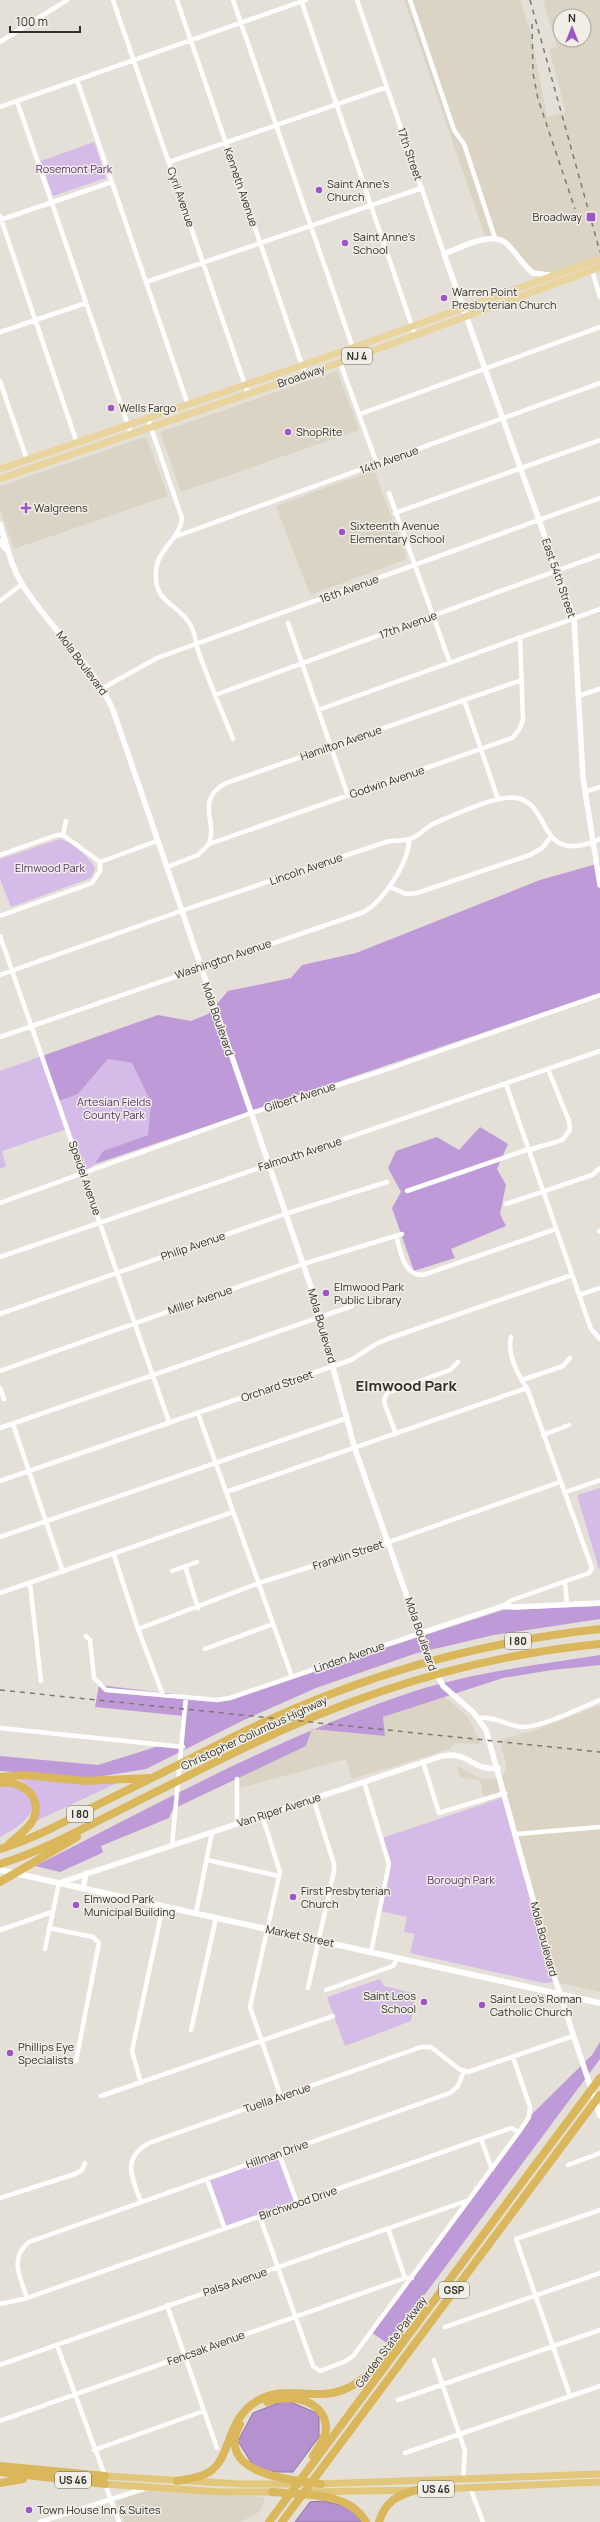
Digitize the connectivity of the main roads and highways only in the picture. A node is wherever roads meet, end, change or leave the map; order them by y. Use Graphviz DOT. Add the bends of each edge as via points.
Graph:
graph roads {
  1 [pos="600,259"];
  2 [pos="600,267"];
  3 [pos="0,469"];
  4 [pos="0,479"];
  5 [pos="600,1629"];
  6 [pos="600,1644"];
  7 [pos="0,1777"];
  8 [pos="151,1778"];
  9 [pos="0,1783"];
  10 [pos="117,1812"];
  11 [pos="3,1848"];
  12 [pos="3,1864"];
  13 [pos="0,1870"];
  14 [pos="2,1881"];
  15 [pos="600,2003"];
  16 [pos="599,2079"];
  17 [pos="600,2095"];
  18 [pos="443,2290"];
  19 [pos="2,2466"];
  20 [pos="306,2470"];
  21 [pos="0,2472"];
  22 [pos="600,2474"];
  23 [pos="41,2477"];
  24 [pos="105,2480"];
  25 [pos="177,2481"];
  26 [pos="600,2482"];
  27 [pos="0,2483"];
  28 [pos="321,2484"];
  29 [pos="416,2490"];
  30 [pos="272,2492"];
  31 [pos="297,2504"];
  32 [pos="269,2522"];
  33 [pos="282,2522"];
  34 [pos="287,2522"];
  35 [pos="366,2522"];
  36 [pos="379,2522"];
  1 -- 3 [label="main road, Broadway / NJ 4" via="245,386"];
  2 -- 4 [label="main road, Broadway / NJ 4" via="356,357"];
  5 -- 8 [label="highway, Christopher Columbus Highway / I 80" via="528,1639 436,1659 351,1686 293,1709"];
  6 -- 10 [label="highway, Christopher Columbus Highway / I 80" via="526,1654 442,1672 323,1712 182,1777"];
  7 -- 8 [label="highway" via="24,1776 85,1781"];
  8 -- 11 [label="highway, Christopher Columbus Highway / I 80" via="52,1828"];
  9 -- 11 [label="highway" via="22,1785 31,1793 36,1805 32,1822"];
  10 -- 12 [label="highway, Christopher Columbus Highway / I 80"];
  10 -- 14 [label="highway"];
  13 -- 15 [label="main road, Market Street"];
  16 -- 18 [label="highway, Garden State Parkway / GSP"];
  17 -- 31 [label="highway, Garden State Parkway / GSP"];
  18 -- 20 [label="highway, Garden State Parkway / GSP"];
  18 -- 25 [label="highway" via="359,2382 331,2394 278,2393 258,2400 237,2420 214,2468 201,2476"];
  19 -- 24 [label="highway, US 46"];
  20 -- 28 [label="highway" via="325,2435 325,2421 316,2407 299,2399 279,2399 261,2404 246,2416 235,2438 238,2453 247,2464 260,2473"];
  20 -- 32 [label="highway, Garden State Parkway / GSP"];
  21 -- 23 [label="highway, US 46"];
  22 -- 28 [label="highway, US 46"];
  23 -- 24 [label="highway, US 46"];
  23 -- 27 [label="highway"];
  24 -- 25 [label="highway, US 46"];
  24 -- 30 [label="highway, US 46" via="152,2487"];
  25 -- 28 [label="highway, US 46"];
  26 -- 29 [label="highway, US 46"];
  29 -- 30 [label="highway, US 46"];
  29 -- 36 [label="highway" via="392,2499"];
  30 -- 35 [label="highway" via="336,2499 356,2510"];
  31 -- 33 [label="highway, Garden State Parkway / GSP"];
  31 -- 34 [label="highway"];
}
